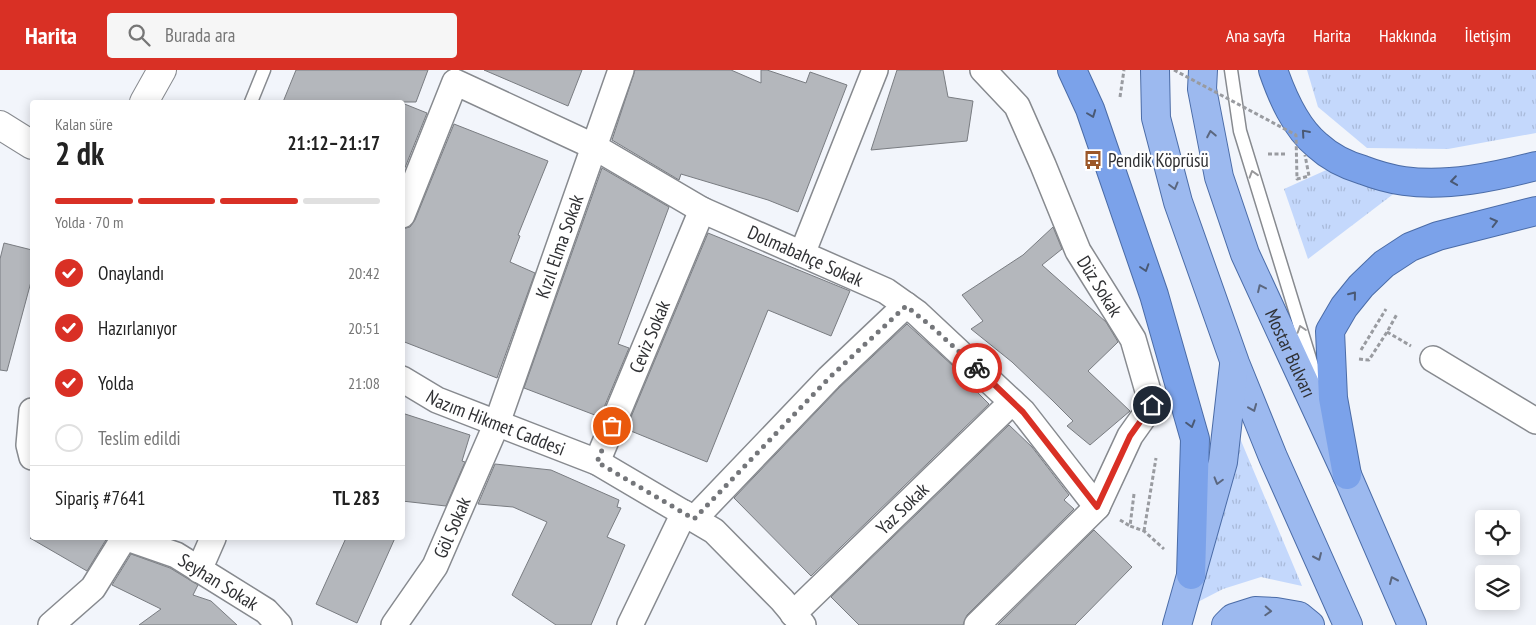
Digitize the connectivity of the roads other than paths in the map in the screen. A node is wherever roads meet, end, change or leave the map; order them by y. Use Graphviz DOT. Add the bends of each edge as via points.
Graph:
graph roads {
  1 [pos="162,70"];
  2 [pos="264,70"];
  3 [pos="621,70"];
  4 [pos="875,70"];
  5 [pos="983,70"];
  6 [pos="1072,70"];
  7 [pos="1155,70"];
  8 [pos="1203,70"];
  9 [pos="1231,70"];
  10 [pos="1273,70"];
  11 [pos="452,76"];
  12 [pos="145,100"];
  13 [pos="252,100"];
  14 [pos="0,125"];
  15 [pos="30,144"];
  16 [pos="593,146"];
  17 [pos="1536,166"];
  18 [pos="405,206"];
  19 [pos="702,210"];
  20 [pos="1536,211"];
  21 [pos="802,254"];
  22 [pos="906,306"];
  23 [pos="1433,359"];
  24 [pos="1235,363"];
  25 [pos="405,381"];
  26 [pos="1012,402"];
  27 [pos="1536,421"];
  28 [pos="497,424"];
  29 [pos="30,434"];
  30 [pos="30,449"];
  31 [pos="597,462"];
  32 [pos="1347,476"];
  33 [pos="1097,507"];
  34 [pos="689,516"];
  35 [pos="124,540"];
  36 [pos="131,540"];
  37 [pos="212,540"];
  38 [pos="199,570"];
  39 [pos="1191,575"];
  40 [pos="798,619"];
  41 [pos="51,625"];
  42 [pos="279,625"];
  43 [pos="394,625"];
  44 [pos="630,625"];
  45 [pos="977,625"];
  46 [pos="1177,625"];
  47 [pos="1226,625"];
  48 [pos="1310,625"];
  49 [pos="1348,625"];
  50 [pos="1412,625"];
  1 -- 12 [label="street"];
  2 -- 13 [label="lane"];
  3 -- 16 [label="street, Kızıl Elma Sokak"];
  4 -- 21 [label="street"];
  5 -- 33 [label="street, Düz Sokak" via="1017,106 1078,251 1133,339 1152,405 1130,436"];
  6 -- 39 [label="highway, one-way" via="1090,109 1154,295 1195,439"];
  7 -- 24 [label="main road, one-way" via="1156,118 1178,202"];
  32 -- 8 [label="main road, Mostar Bulvarı, one-way" via="1245,254 1219,177 1202,89"];
  32 -- 9 [label="lane, one-way" via="1240,132"];
  17 -- 10 [label="highway, one-way" via="1444,182 1404,181 1344,164 1316,145 1300,126 1282,96"];
  11 -- 16 [label="street, Dolmabahçe Sokak"];
  11 -- 18 [label="street"];
  14 -- 15 [label="street"];
  16 -- 19 [label="street, Dolmabahçe Sokak"];
  16 -- 28 [label="street, Kızıl Elma Sokak"];
  19 -- 21 [label="street, Dolmabahçe Sokak"];
  19 -- 31 [label="street, Ceviz Sokak"];
  32 -- 20 [label="highway, one-way" via="1333,398 1330,331 1344,308 1384,264 1410,247 1438,236"];
  21 -- 22 [label="street, Dolmabahçe Sokak" via="886,291"];
  22 -- 26 [label="street, Dolmabahçe Sokak" via="946,338"];
  22 -- 34 [label="street"];
  23 -- 27 [label="street"];
  24 -- 39 [label="main road, one-way" via="1223,462"];
  24 -- 49 [label="main road, one-way"];
  25 -- 28 [label="street, Nazım Hikmet Caddesi" via="437,400"];
  26 -- 33 [label="street, Dolmabahçe Sokak"];
  26 -- 40 [label="street, Yaz Sokak"];
  28 -- 31 [label="street, Nazım Hikmet Caddesi"];
  28 -- 43 [label="street, Göl Sokak" via="435,566"];
  29 -- 30 [label="street"];
  31 -- 34 [label="street, Nazım Hikmet Caddesi"];
  50 -- 32 [label="main road, Mostar Bulvarı, one-way"];
  33 -- 45 [label="street"];
  34 -- 40 [label="street, Nazım Hikmet Caddesi" via="714,531"];
  34 -- 44 [label="street"];
  35 -- 41 [label="street" via="93,588"];
  36 -- 38 [label="street, Seyhan Sokak" via="176,555"];
  37 -- 38 [label="street"];
  38 -- 42 [label="street, Seyhan Sokak" via="266,611"];
  39 -- 46 [label="main road"];
  47 -- 48 [label="main road, one-way" via="1233,618 1255,611 1299,616"];
}
